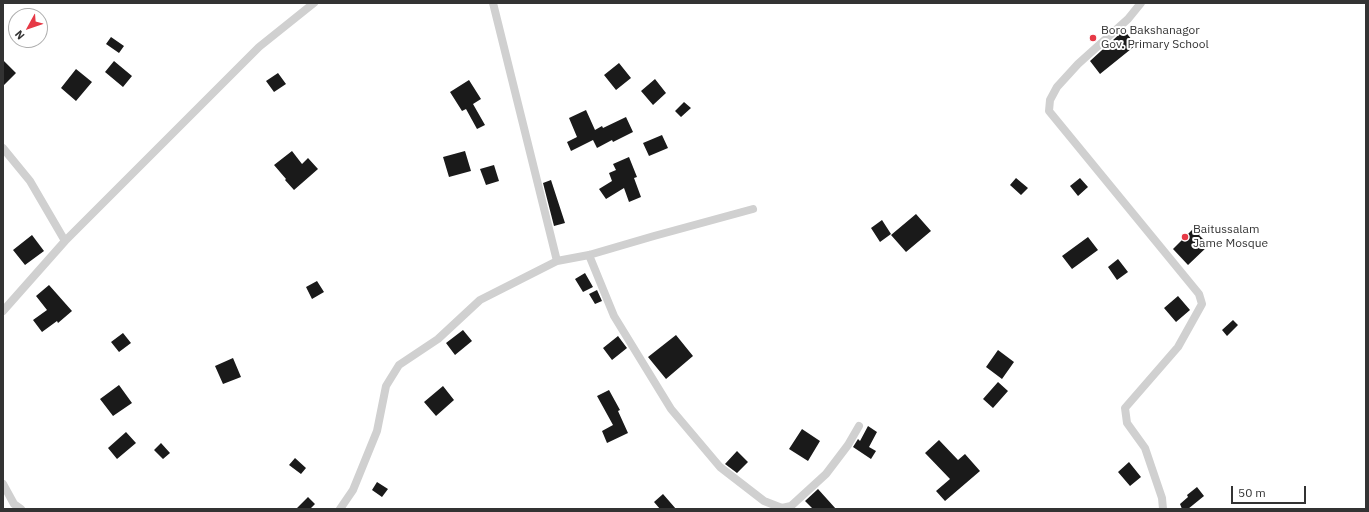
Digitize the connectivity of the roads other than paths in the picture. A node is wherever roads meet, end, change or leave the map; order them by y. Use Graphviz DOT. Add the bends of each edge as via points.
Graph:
graph roads {
  1 [pos="314,3"];
  2 [pos="493,3"];
  3 [pos="1140,3"];
  4 [pos="3,148"];
  5 [pos="753,209"];
  6 [pos="65,241"];
  7 [pos="589,255"];
  8 [pos="557,261"];
  9 [pos="3,311"];
  10 [pos="859,426"];
  11 [pos="3,484"];
  12 [pos="21,509"];
  13 [pos="340,509"];
  14 [pos="1163,509"];
  1 -- 6 [label="street" via="259,47"];
  2 -- 8 [label="street"];
  3 -- 14 [label="street" via="1128,19 1078,64 1057,87 1050,100 1049,111 1200,294 1202,304 1178,347 1125,408 1127,423 1145,448 1162,498"];
  4 -- 6 [label="street" via="30,180"];
  5 -- 7 [label="street"];
  6 -- 9 [label="street"];
  7 -- 8 [label="street"];
  7 -- 10 [label="street" via="614,316 671,409 720,467 764,501 782,508 791,506 826,474"];
  8 -- 13 [label="street" via="480,300 438,338 399,365 386,386 377,432 353,490"];
  11 -- 12 [label="street" via="14,504"];
}
